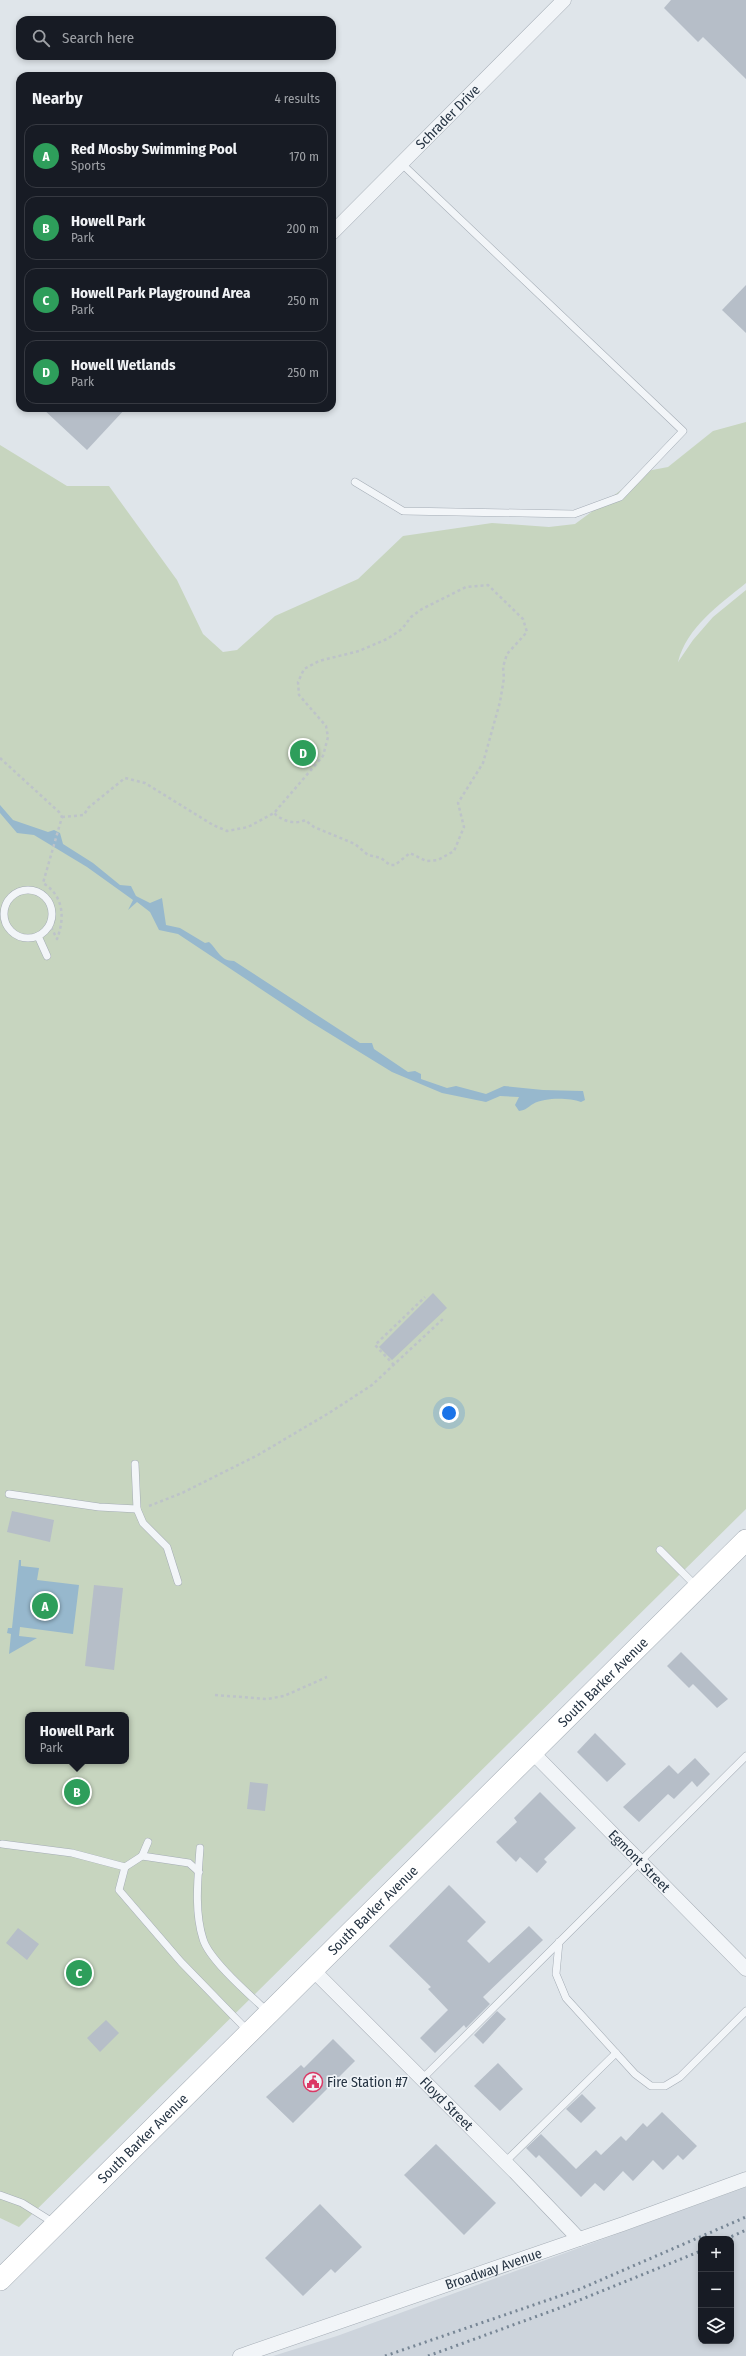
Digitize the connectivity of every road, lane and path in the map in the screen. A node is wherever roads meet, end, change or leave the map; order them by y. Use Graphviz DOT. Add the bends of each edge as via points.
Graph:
graph roads {
  1 [pos="564,0"];
  2 [pos="402,164"];
  3 [pos="336,229"];
  4 [pos="355,482"];
  5 [pos="0,758"];
  6 [pos="274,814"];
  7 [pos="62,817"];
  8 [pos="50,926"];
  9 [pos="38,936"];
  10 [pos="48,956"];
  11 [pos="425,1297"];
  12 [pos="445,1317"];
  13 [pos="394,1365"];
  14 [pos="134,1464"];
  15 [pos="8,1494"];
  16 [pos="137,1509"];
  17 [pos="746,1540"];
  18 [pos="660,1550"];
  19 [pos="178,1582"];
  20 [pos="698,1588"];
  21 [pos="327,1677"];
  22 [pos="215,1695"];
  23 [pos="532,1752"];
  24 [pos="746,1756"];
  25 [pos="148,1842"];
  26 [pos="2,1844"];
  27 [pos="200,1848"];
  28 [pos="142,1856"];
  29 [pos="640,1862"];
  30 [pos="125,1867"];
  31 [pos="199,1872"];
  32 [pos="559,1942"];
  33 [pos="312,1970"];
  34 [pos="746,1970"];
  35 [pos="746,2011"];
  36 [pos="269,2013"];
  37 [pos="249,2033"];
  38 [pos="616,2053"];
  39 [pos="422,2079"];
  40 [pos="505,2162"];
  41 [pos="746,2179"];
  42 [pos="0,2195"];
  43 [pos="56,2224"];
  44 [pos="579,2239"];
  45 [pos="0,2280"];
  46 [pos="240,2356"];
  1 -- 2 [label="street, Schrader Drive"];
  2 -- 3 [label="street, Schrader Drive"];
  2 -- 4 [label="lane" via="683,431 620,497 574,514 403,511"];
  5 -- 7 [label="path"];
  6 -- 6 [label="path" via="323,756 328,736 326,726 299,695 298,682 304,669 319,661 359,651 387,640 422,609 466,587 488,584 523,620 527,632 507,654 503,667 500,702 483,763 458,803 464,827 454,851 438,860 426,861 410,853 395,865 390,865 381,858 368,855 355,844 314,827 305,820 298,823 280,819"];
  6 -- 7 [label="path" via="248,827 227,830 213,825 145,783 124,778 88,808 84,815"];
  7 -- 8 [label="path" via="43,883 57,894 60,902 62,926 57,939"];
  8 -- 9 [label="lane"];
  8 -- 9 [label="lane" via="52,910 45,896 31,889 23,890 9,898 4,913 9,928 22,937"];
  9 -- 10 [label="lane"];
  11 -- 13 [label="path" via="375,1345"];
  12 -- 13 [label="path"];
  13 -- 16 [label="path" via="372,1384 329,1413 258,1455 182,1493"];
  14 -- 16 [label="lane"];
  15 -- 16 [label="lane" via="99,1507"];
  16 -- 19 [label="lane" via="143,1523 167,1547"];
  17 -- 20 [label="main road, South Barker Avenue"];
  18 -- 20 [label="lane"];
  20 -- 23 [label="main road, South Barker Avenue"];
  21 -- 22 [label="path" via="284,1696 267,1699"];
  23 -- 29 [label="street, Egmont Street"];
  23 -- 33 [label="main road, South Barker Avenue"];
  24 -- 29 [label="lane"];
  25 -- 28 [label="lane"];
  26 -- 30 [label="lane" via="72,1853"];
  27 -- 31 [label="lane"];
  28 -- 30 [label="lane"];
  28 -- 31 [label="lane" via="189,1864"];
  29 -- 32 [label="lane"];
  29 -- 34 [label="street, Egmont Street"];
  30 -- 37 [label="lane" via="119,1890 176,1957"];
  31 -- 36 [label="lane" via="198,1899 203,1940 217,1962"];
  32 -- 38 [label="lane" via="556,1974 566,1998"];
  32 -- 39 [label="lane"];
  33 -- 36 [label="main road, South Barker Avenue"];
  33 -- 39 [label="street, Floyd Street"];
  35 -- 38 [label="lane" via="680,2077 665,2086 651,2086 635,2074"];
  36 -- 37 [label="main road, South Barker Avenue"];
  37 -- 43 [label="main road, South Barker Avenue"];
  38 -- 40 [label="lane"];
  39 -- 40 [label="street, Floyd Street"];
  40 -- 44 [label="street, Floyd Street"];
  41 -- 44 [label="street, Broadway Avenue"];
  42 -- 43 [label="lane" via="22,2203"];
  43 -- 45 [label="main road, South Barker Avenue"];
  44 -- 46 [label="street, Broadway Avenue"];
}
